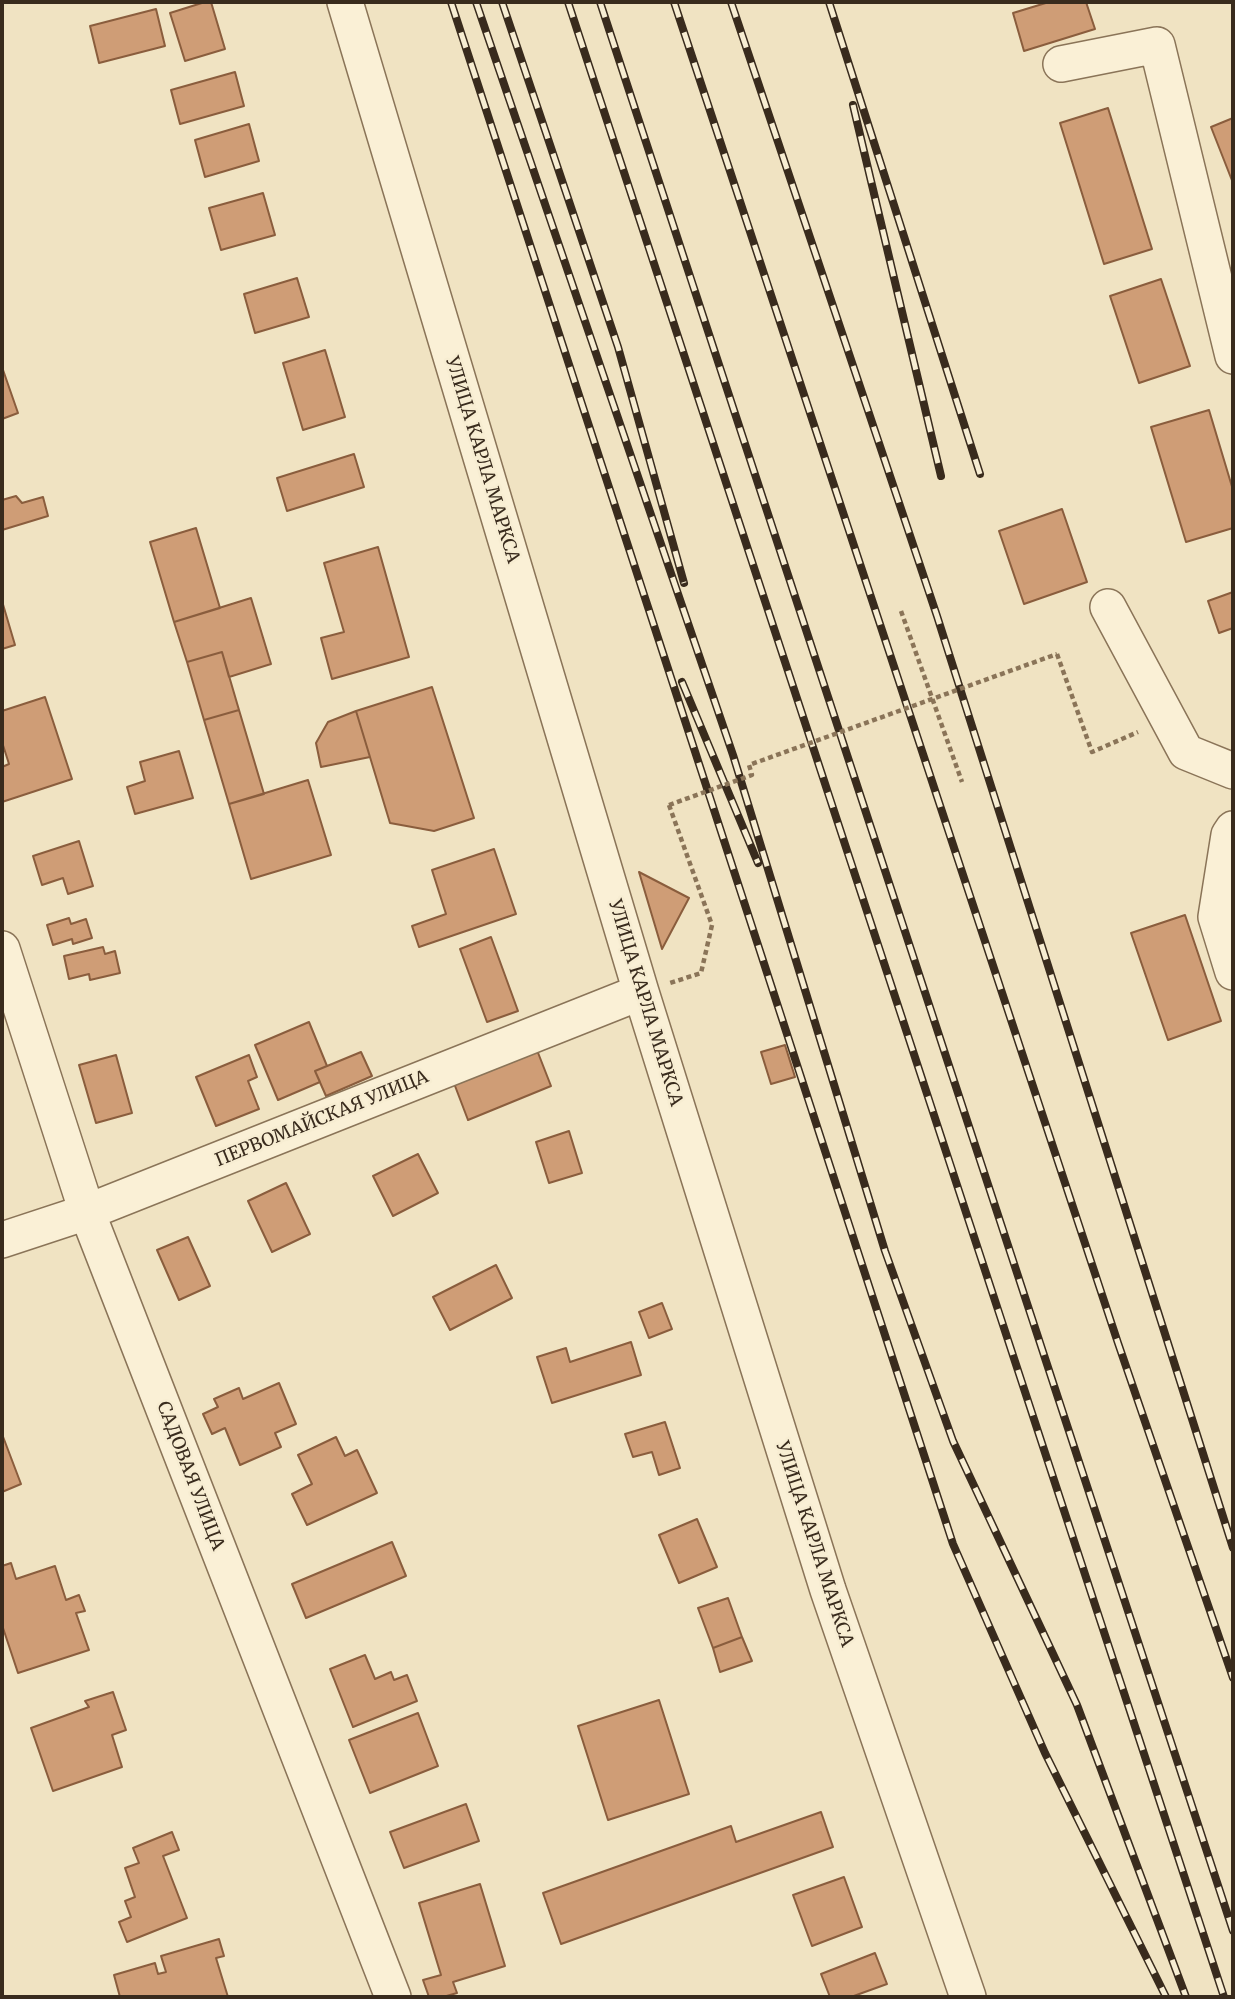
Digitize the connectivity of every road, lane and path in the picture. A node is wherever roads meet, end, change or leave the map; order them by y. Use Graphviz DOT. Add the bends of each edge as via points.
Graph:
graph roads {
  1 [pos="345,2"];
  2 [pos="1061,64"];
  3 [pos="1233,356"];
  4 [pos="1108,607"];
  5 [pos="901,611"];
  6 [pos="932,699"];
  7 [pos="1168,720"];
  8 [pos="1233,771"];
  9 [pos="962,782"];
  10 [pos="1233,829"];
  11 [pos="2,949"];
  12 [pos="1233,972"];
  13 [pos="640,992"];
  14 [pos="87,1212"];
  15 [pos="2,1241"];
  16 [pos="393,1997"];
  17 [pos="968,1997"];
  1 -- 13 [label="street, УЛИЦА КАРЛА МАРКСА"];
  2 -- 3 [label="street" via="1157,45"];
  4 -- 7 [label="street"];
  5 -- 6 [label="path"];
  6 -- 7 [label="path, bridge" via="1057,654 1092,752"];
  6 -- 9 [label="path"];
  6 -- 13 [label="path, bridge" via="749,765 752,775 669,805 712,925 701,973"];
  7 -- 8 [label="street" via="1186,752"];
  10 -- 12 [label="street" via="1216,917"];
  11 -- 14 [label="street, САДОВАЯ УЛИЦА"];
  13 -- 14 [label="street, ПЕРВОМАЙСКАЯ УЛИЦА"];
  13 -- 17 [label="street, УЛИЦА КАРЛА МАРКСА" via="828,1590"];
  14 -- 15 [label="street, ПЕРВОМАЙСКАЯ УЛИЦА"];
  14 -- 16 [label="street, САДОВАЯ УЛИЦА"];
}
